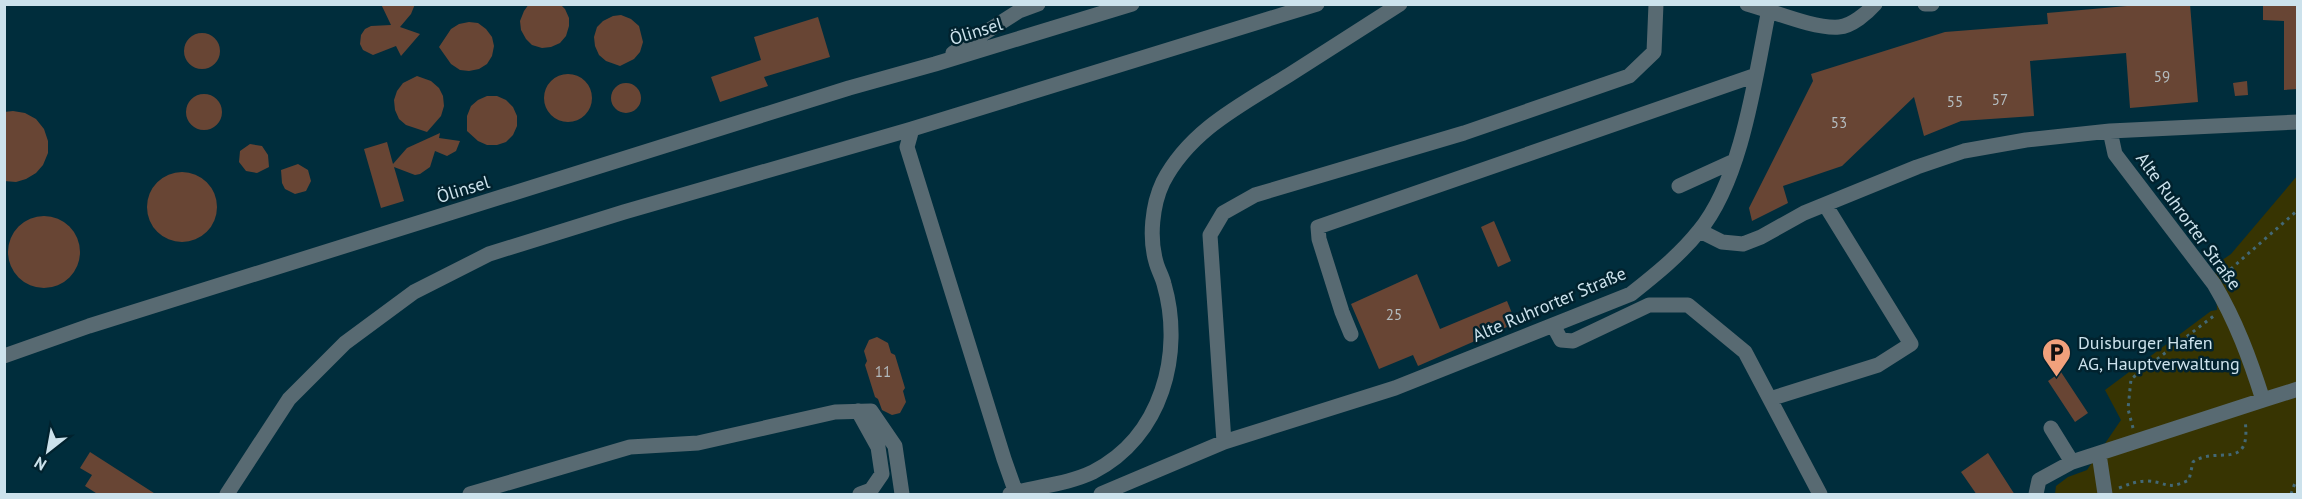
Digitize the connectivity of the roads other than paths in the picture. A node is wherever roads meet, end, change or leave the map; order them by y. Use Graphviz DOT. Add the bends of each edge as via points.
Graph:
graph roads {
  1 [pos="1038,4"];
  2 [pos="1132,4"];
  3 [pos="1317,4"];
  4 [pos="1400,4"];
  5 [pos="1656,4"];
  6 [pos="1747,4"];
  7 [pos="1875,4"];
  8 [pos="1925,4"];
  9 [pos="1932,4"];
  10 [pos="1769,7"];
  11 [pos="935,64"];
  12 [pos="1756,75"];
  13 [pos="2298,122"];
  14 [pos="912,129"];
  15 [pos="2110,131"];
  16 [pos="1734,160"];
  17 [pos="1679,186"];
  18 [pos="1826,206"];
  19 [pos="1700,231"];
  20 [pos="1553,325"];
  21 [pos="1351,334"];
  22 [pos="4,356"];
  23 [pos="2298,389"];
  24 [pos="1770,399"];
  25 [pos="2263,400"];
  26 [pos="858,411"];
  27 [pos="2051,428"];
  28 [pos="1224,442"];
  29 [pos="2099,454"];
  30 [pos="2072,462"];
  31 [pos="2105,492"];
  32 [pos="1013,494"];
  33 [pos="227,495"];
  34 [pos="470,495"];
  35 [pos="860,495"];
  36 [pos="902,495"];
  37 [pos="1101,495"];
  38 [pos="1820,495"];
  39 [pos="2036,495"];
  1 -- 11 [label="street, Ölinsel" via="1019,11"];
  2 -- 11 [label="street, Ölinsel"];
  3 -- 14 [label="street"];
  4 -- 32 [label="street" via="1232,110 1185,149 1163,183 1152,236 1172,326 1169,365 1157,405 1135,439 1094,471"];
  5 -- 28 [label="street" via="1654,52 1629,76 1464,133 1255,195 1223,213 1210,235"];
  6 -- 10 [label="street"];
  7 -- 10 [label="street" via="1840,27 1803,21"];
  8 -- 9 [label="street"];
  10 -- 12 [label="street"];
  11 -- 22 [label="street, Ölinsel" via="89,326"];
  12 -- 16 [label="street"];
  12 -- 21 [label="street" via="1318,227"];
  13 -- 15 [label="street, Alte Ruhrorter Straße"];
  14 -- 32 [label="street" via="907,147"];
  14 -- 33 [label="street" via="489,254 414,292 345,344 289,399"];
  15 -- 18 [label="street, Alte Ruhrorter Straße" via="1964,151"];
  15 -- 25 [label="street, Alte Ruhrorter Straße" via="2115,154 2194,248 2227,306"];
  16 -- 17 [label="street"];
  16 -- 19 [label="street" via="1721,196"];
  18 -- 19 [label="street, Alte Ruhrorter Straße" via="1743,244 1722,242"];
  18 -- 24 [label="street" via="1911,344 1878,365"];
  19 -- 20 [label="street, Alte Ruhrorter Straße" via="1631,294"];
  20 -- 24 [label="street" via="1561,340 1573,341 1649,305 1688,305 1745,352"];
  20 -- 28 [label="street, Alte Ruhrorter Straße" via="1395,388"];
  23 -- 25 [label="street"];
  24 -- 38 [label="street"];
  25 -- 29 [label="street"];
  26 -- 34 [label="street" via="835,412 698,443 630,447"];
  26 -- 35 [label="street" via="878,447 882,474 871,490"];
  26 -- 36 [label="street" via="871,411 895,446"];
  27 -- 30 [label="street"];
  28 -- 37 [label="street, Alte Ruhrorter Straße"];
  29 -- 30 [label="street"];
  29 -- 31 [label="street"];
  30 -- 39 [label="street" via="2039,480"];
}
